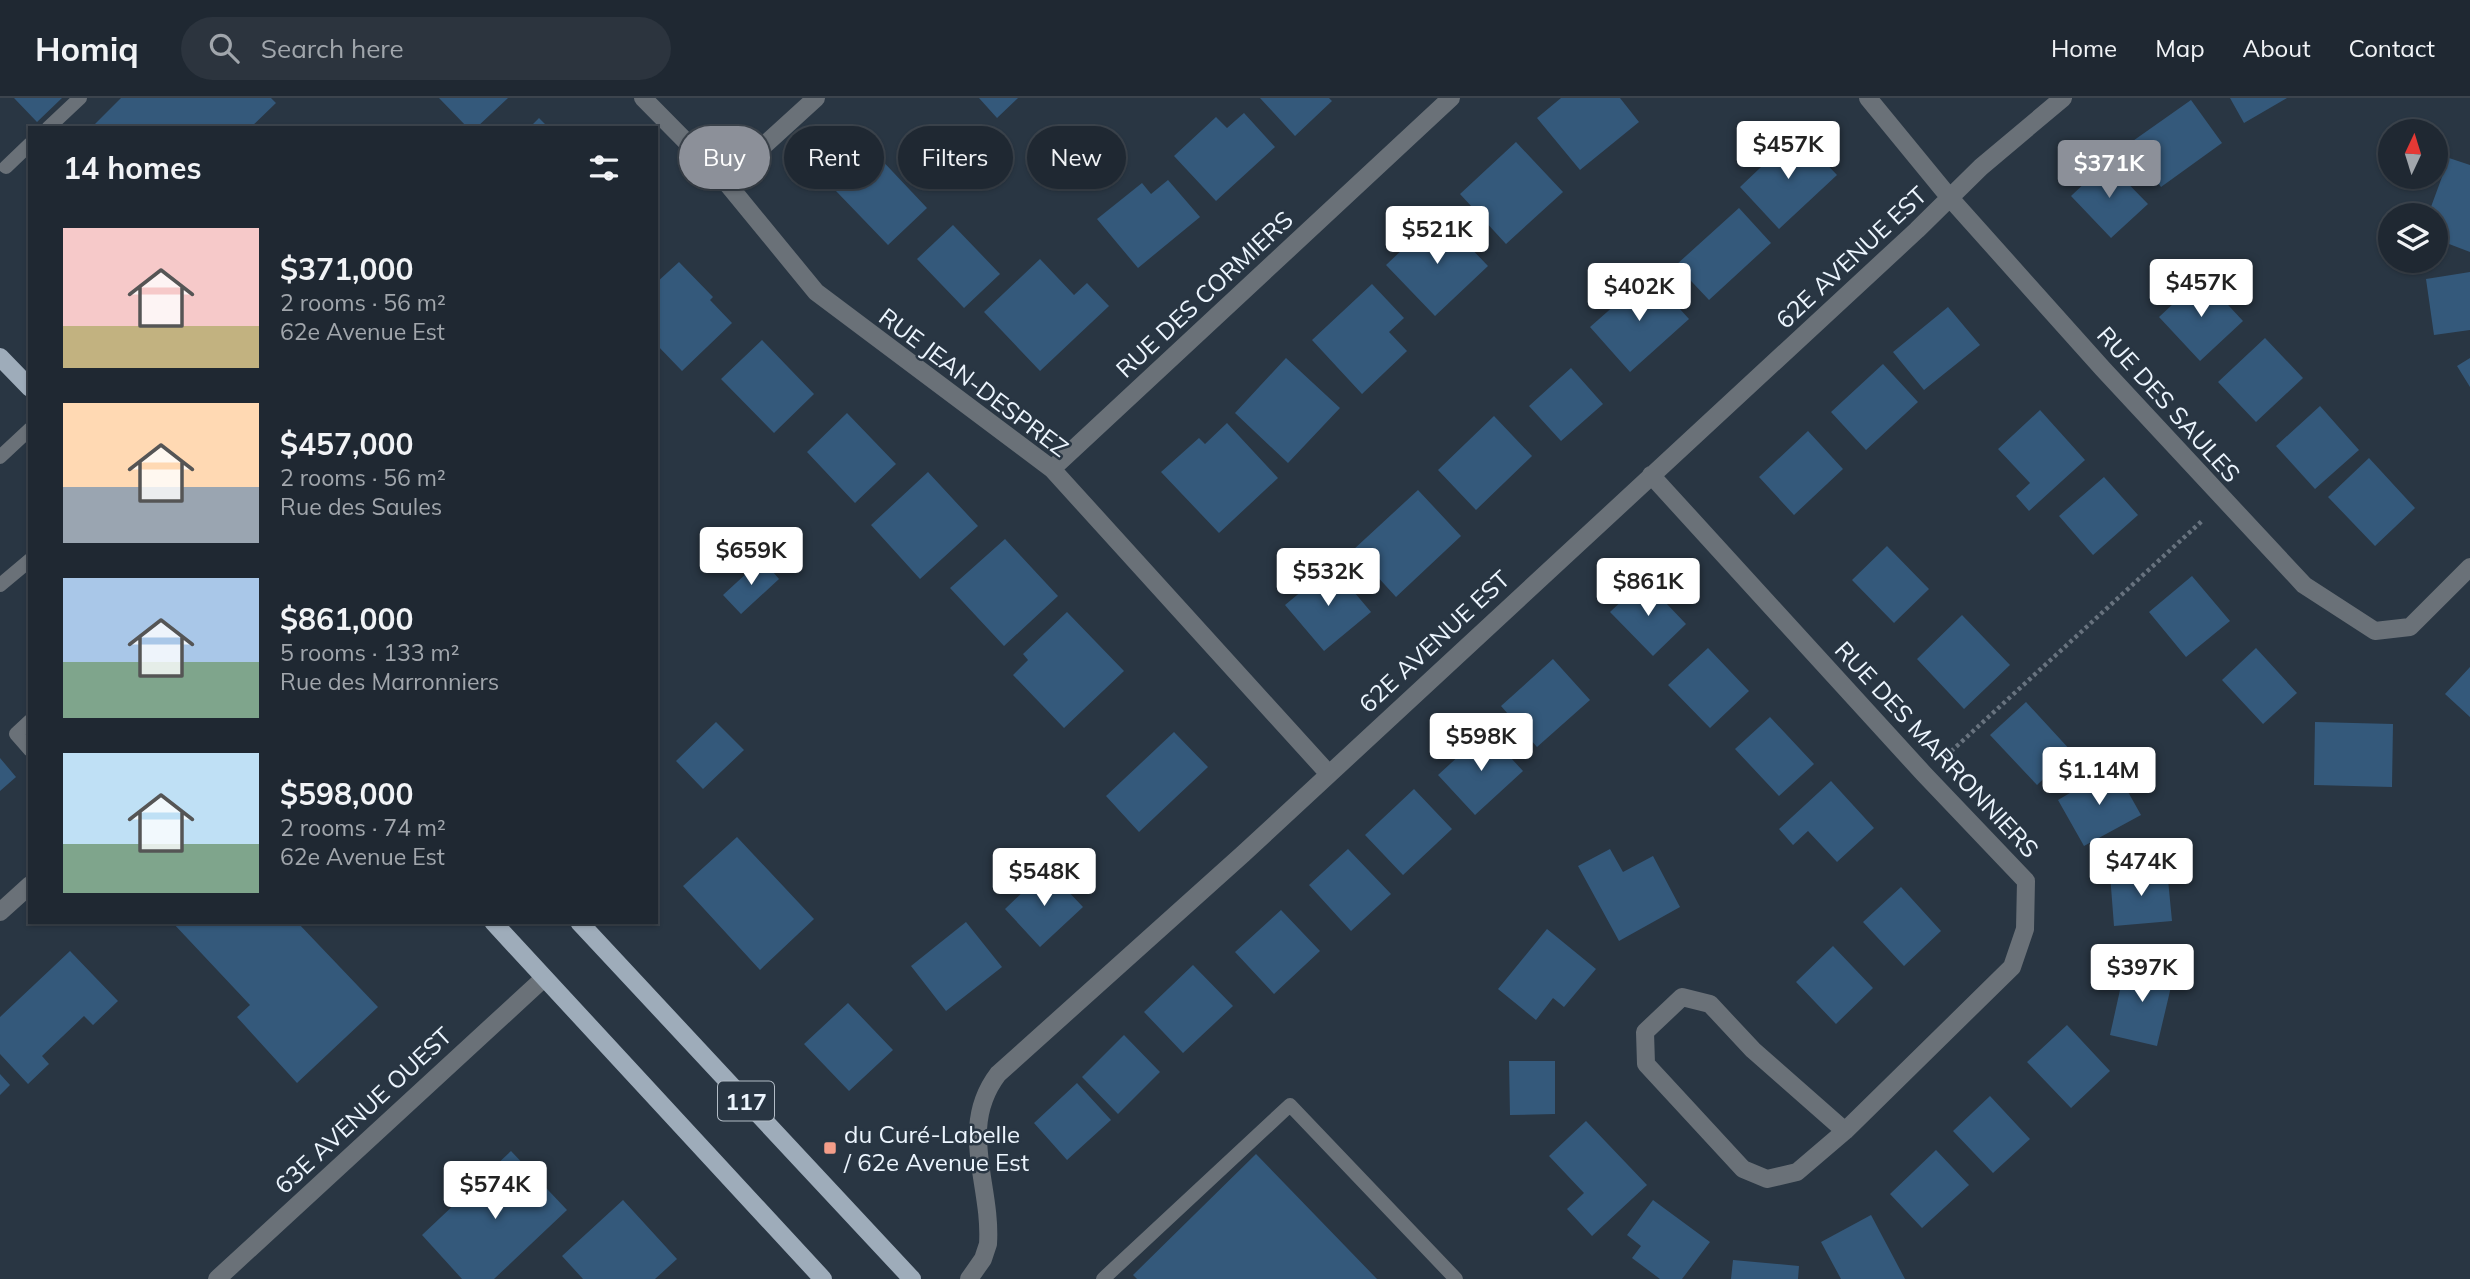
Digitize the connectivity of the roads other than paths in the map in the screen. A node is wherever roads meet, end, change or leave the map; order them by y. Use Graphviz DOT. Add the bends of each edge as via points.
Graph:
graph roads {
  1 [pos="80,98"];
  2 [pos="643,98"];
  3 [pos="816,98"];
  4 [pos="1451,98"];
  5 [pos="1868,98"];
  6 [pos="2063,98"];
  7 [pos="50,126"];
  8 [pos="679,134"];
  9 [pos="770,140"];
  10 [pos="28,146"];
  11 [pos="6,167"];
  12 [pos="732,189"];
  13 [pos="1951,198"];
  14 [pos="0,357"];
  15 [pos="28,386"];
  16 [pos="28,431"];
  17 [pos="0,457"];
  18 [pos="1052,469"];
  19 [pos="1651,475"];
  20 [pos="28,562"];
  21 [pos="2470,567"];
  22 [pos="0,586"];
  23 [pos="28,723"];
  24 [pos="28,748"];
  25 [pos="1328,773"];
  26 [pos="28,887"];
  27 [pos="0,912"];
  28 [pos="495,924"];
  29 [pos="581,924"];
  30 [pos="543,979"];
  31 [pos="1846,1131"];
  32 [pos="217,1279"];
  33 [pos="823,1279"];
  34 [pos="912,1279"];
  35 [pos="969,1279"];
  36 [pos="1103,1279"];
  37 [pos="1456,1279"];
  1 -- 7 [label="lane"];
  2 -- 8 [label="street, RUE JEAN-DESPREZ"];
  3 -- 9 [label="street"];
  4 -- 18 [label="street, RUE DES CORMIERS"];
  5 -- 13 [label="street, RUE DES SAULES"];
  6 -- 13 [label="street, 62E AVENUE EST"];
  10 -- 11 [label="lane"];
  12 -- 18 [label="street, RUE JEAN-DESPREZ" via="816,292"];
  13 -- 19 [label="street, 62E AVENUE EST"];
  13 -- 21 [label="street, RUE DES SAULES" via="2304,585 2375,631 2410,627"];
  14 -- 15 [label="main road"];
  16 -- 17 [label="lane"];
  18 -- 25 [label="street, RUE JEAN-DESPREZ"];
  19 -- 25 [label="street, 62E AVENUE EST"];
  19 -- 31 [label="street, RUE DES MARRONNIERS" via="2026,881 2025,929 2012,967"];
  20 -- 22 [label="lane"];
  23 -- 24 [label="lane" via="16,734"];
  25 -- 35 [label="street, 62E AVENUE EST" via="990,1085 976,1133 988,1244"];
  26 -- 27 [label="street"];
  28 -- 30 [label="main road, 117"];
  29 -- 34 [label="main road, 117"];
  30 -- 32 [label="street, 63E AVENUE OUEST"];
  30 -- 33 [label="main road, 117"];
  31 -- 31 [label="street, RUE DES MARRONNIERS" via="1753,1050 1710,1004 1682,997 1645,1032 1646,1064 1743,1169 1767,1179 1797,1172"];
  36 -- 37 [label="lane" via="1290,1105"];
}
